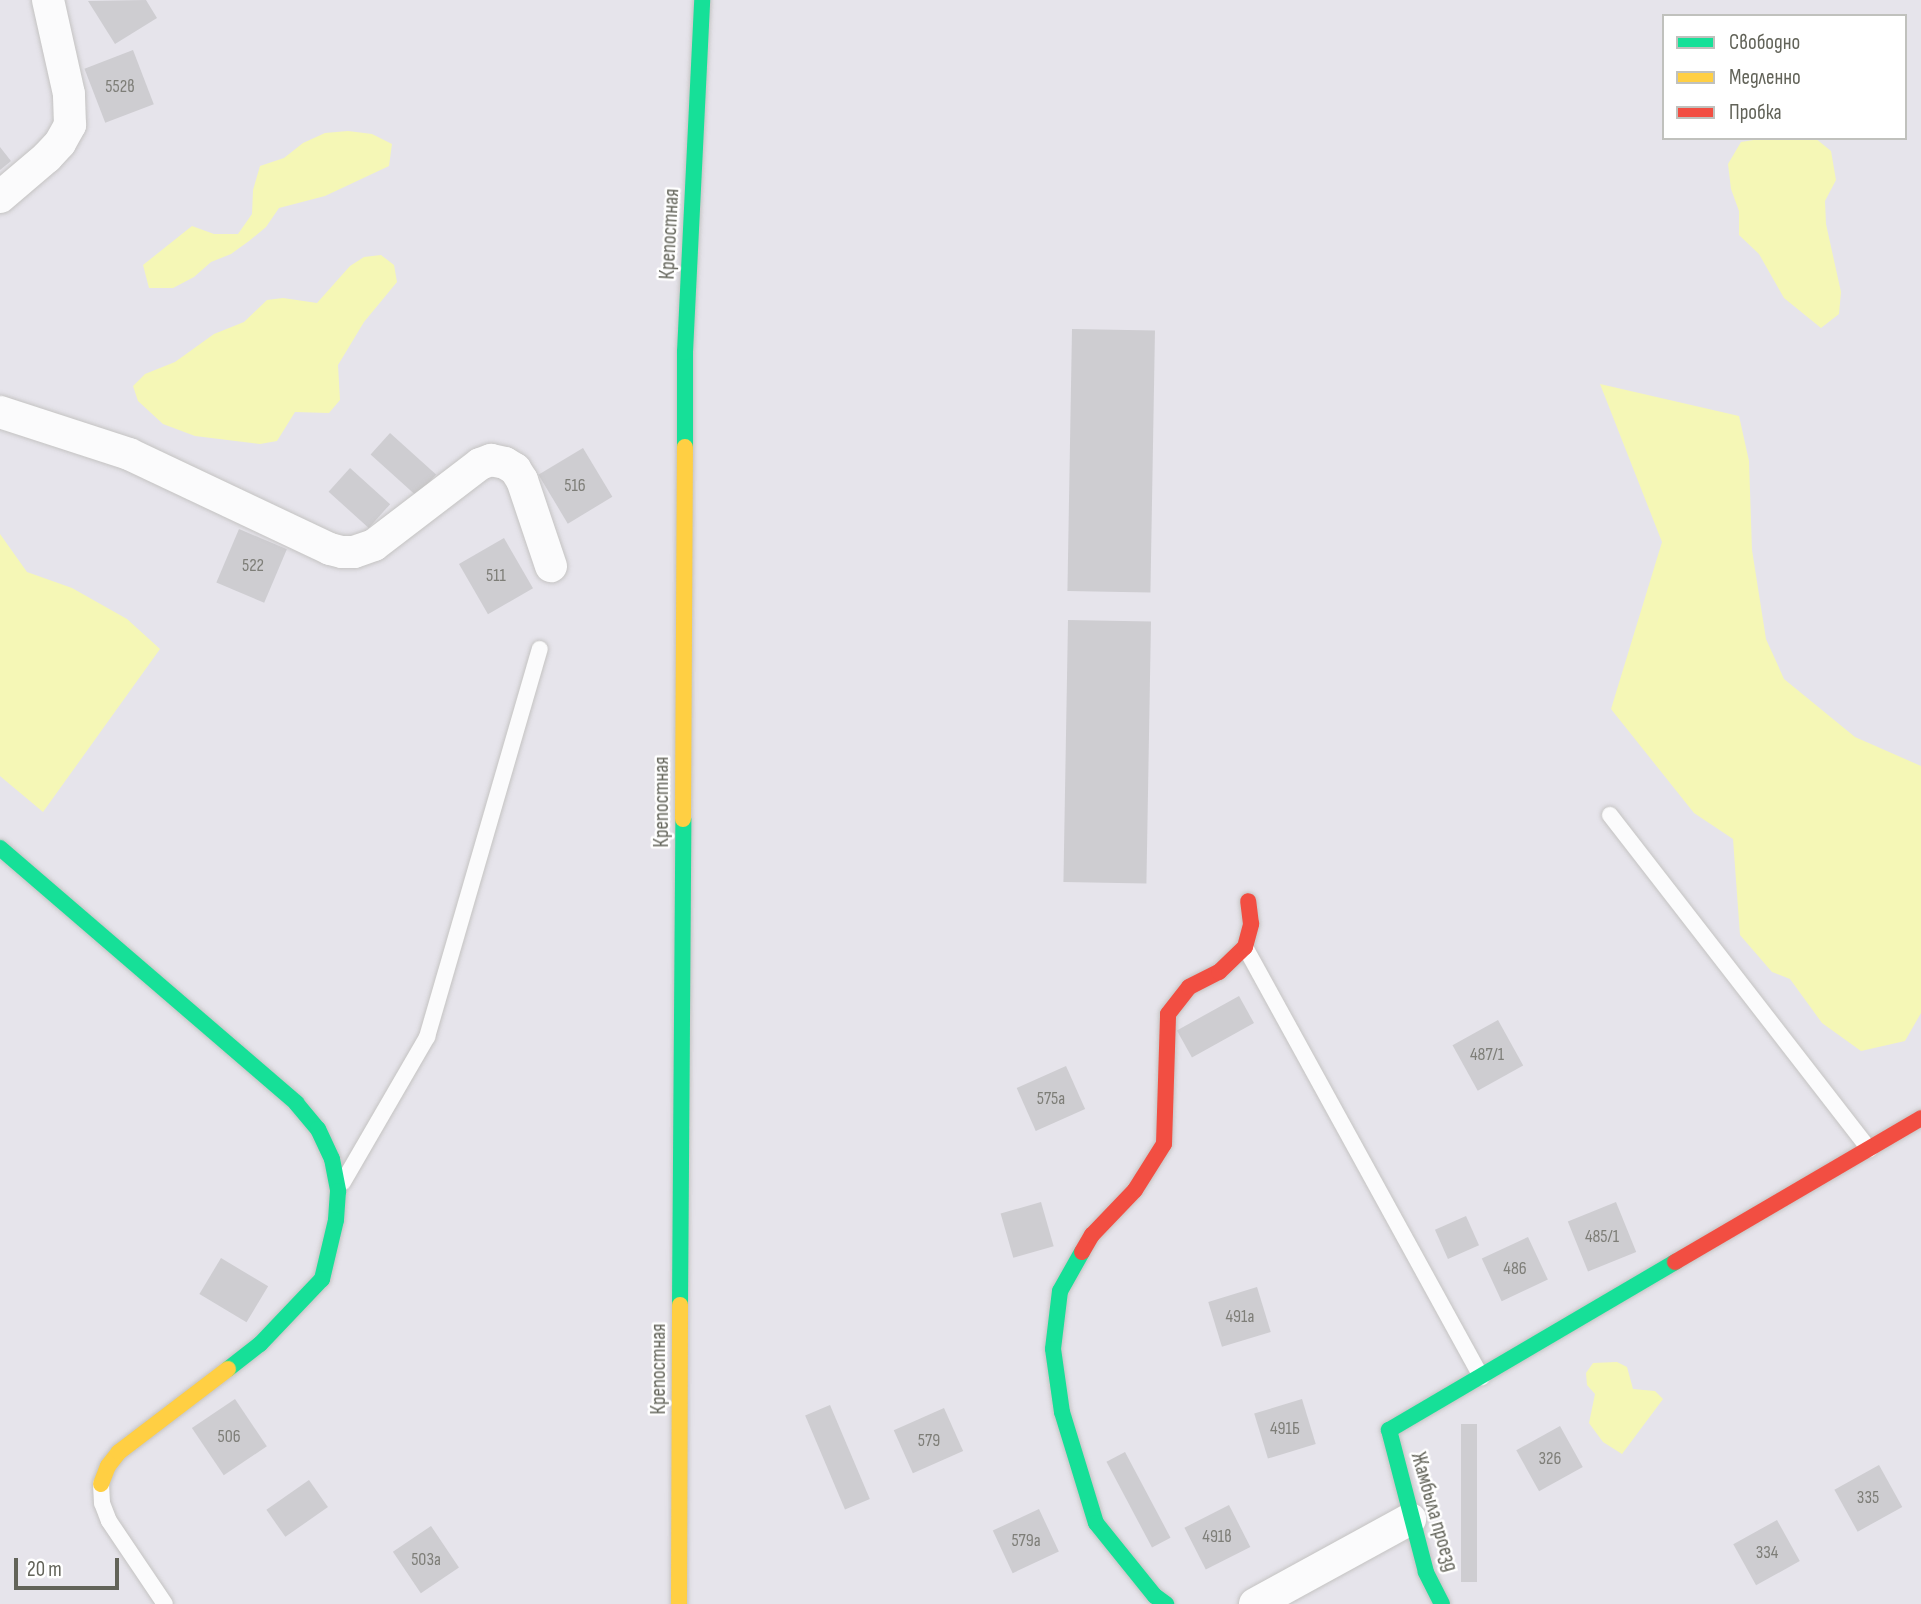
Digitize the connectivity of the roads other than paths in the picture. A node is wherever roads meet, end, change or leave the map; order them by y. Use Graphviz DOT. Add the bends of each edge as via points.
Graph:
graph roads {
  1 [pos="48,0"];
  2 [pos="702,0"];
  3 [pos="0,197"];
  4 [pos="0,412"];
  5 [pos="551,566"];
  6 [pos="540,649"];
  7 [pos="1610,815"];
  8 [pos="0,848"];
  9 [pos="1248,901"];
  10 [pos="1245,947"];
  11 [pos="1921,1118"];
  12 [pos="1869,1149"];
  13 [pos="338,1191"];
  14 [pos="1480,1377"];
  15 [pos="101,1484"];
  16 [pos="1410,1519"];
  17 [pos="165,1604"];
  18 [pos="679,1604"];
  19 [pos="1166,1604"];
  20 [pos="1255,1604"];
  21 [pos="1442,1604"];
  1 -- 3 [label="street" via="70,101 70,125 47,158"];
  2 -- 18 [label="street, Крепостная" via="685,352"];
  4 -- 5 [label="street" via="129,454 342,552 374,545 480,464 491,460 505,463 515,468 522,480"];
  6 -- 13 [label="lane" via="426,1037"];
  7 -- 12 [label="lane"];
  8 -- 13 [label="street" via="296,1103 317,1129 332,1159"];
  9 -- 10 [label="street" via="1251,925"];
  10 -- 14 [label="lane"];
  10 -- 19 [label="street" via="1219,972 1189,987 1168,1014 1164,1144 1135,1190 1092,1235 1058,1302 1053,1349 1062,1412 1096,1523"];
  11 -- 12 [label="street"];
  12 -- 14 [label="street"];
  13 -- 15 [label="street" via="322,1279 260,1345 119,1452"];
  14 -- 16 [label="street, Жамбыла проезд" via="1389,1430"];
  15 -- 17 [label="lane" via="109,1521"];
  16 -- 20 [label="street"];
  16 -- 21 [label="street, Жамбыла проезд" via="1426,1572"];
}
